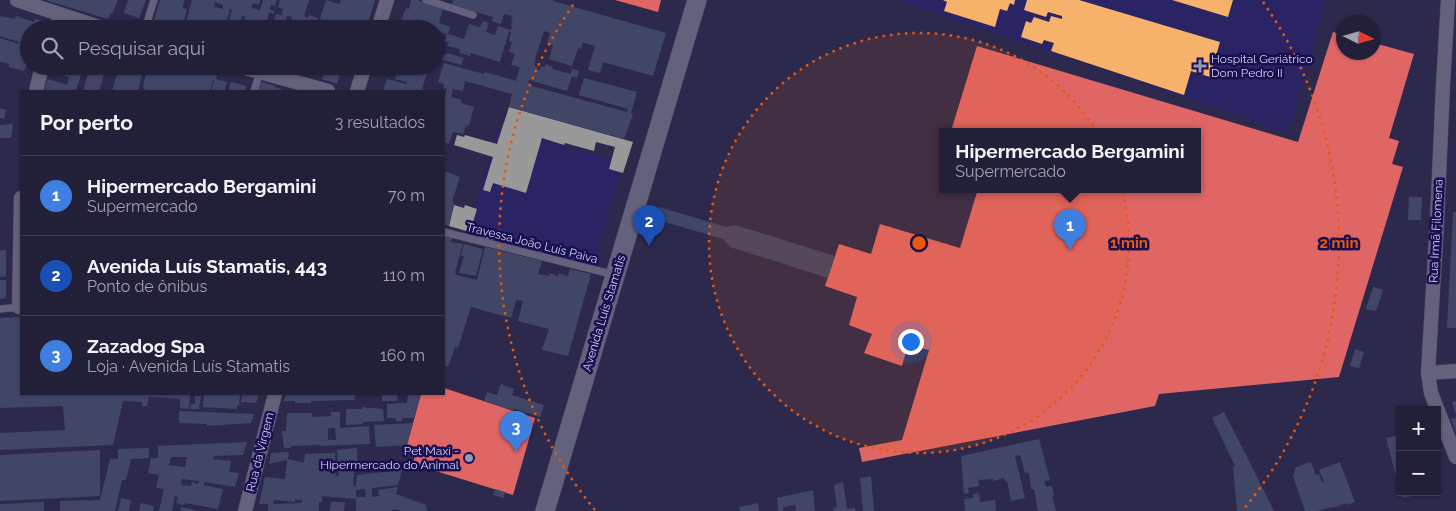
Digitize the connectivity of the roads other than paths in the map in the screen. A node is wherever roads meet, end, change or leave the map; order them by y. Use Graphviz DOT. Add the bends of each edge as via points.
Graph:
graph roads {
  1 [pos="17,0"];
  2 [pos="154,0"];
  3 [pos="387,0"];
  4 [pos="426,0"];
  5 [pos="698,0"];
  6 [pos="1448,0"];
  7 [pos="60,15"];
  8 [pos="473,15"];
  9 [pos="58,20"];
  10 [pos="76,20"];
  11 [pos="148,20"];
  12 [pos="381,20"];
  13 [pos="40,75"];
  14 [pos="259,75"];
  15 [pos="271,75"];
  16 [pos="363,75"];
  17 [pos="36,90"];
  18 [pos="254,90"];
  19 [pos="324,90"];
  20 [pos="357,90"];
  21 [pos="445,232"];
  22 [pos="616,275"];
  23 [pos="20,307"];
  24 [pos="0,309"];
  25 [pos="1456,371"];
  26 [pos="1428,373"];
  27 [pos="275,395"];
  28 [pos="1456,457"];
  29 [pos="245,511"];
  30 [pos="545,511"];
  1 -- 7 [label="street"];
  2 -- 11 [label="lane"];
  3 -- 12 [label="street"];
  4 -- 8 [label="lane"];
  5 -- 22 [label="main road, Avenida Luís Stamatis"];
  6 -- 26 [label="street, Rua Irmã Filomena"];
  7 -- 9 [label="street"];
  7 -- 10 [label="street"];
  13 -- 17 [label="street"];
  14 -- 18 [label="lane"];
  15 -- 19 [label="street"];
  16 -- 20 [label="street"];
  21 -- 22 [label="lane, Travessa João Luís Paiva"];
  22 -- 30 [label="main road, Avenida Luís Stamatis"];
  23 -- 24 [label="lane"];
  25 -- 26 [label="street"];
  26 -- 28 [label="street, Rua Irmã Filomena" via="1431,393"];
  27 -- 29 [label="street, Rua da Virgem"];
}
